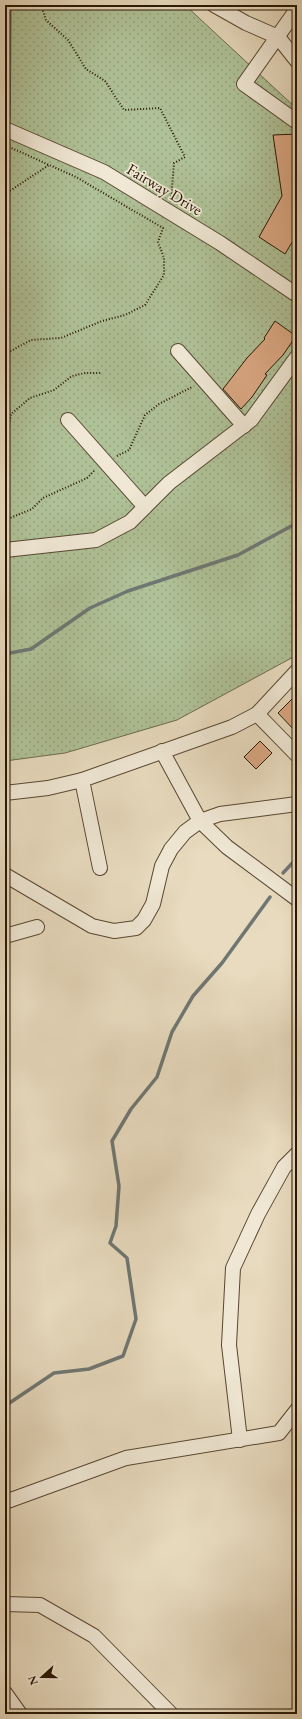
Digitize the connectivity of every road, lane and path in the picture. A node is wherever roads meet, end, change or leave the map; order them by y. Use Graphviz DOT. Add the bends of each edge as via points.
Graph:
graph roads {
  1 [pos="41,5"];
  2 [pos="214,5"];
  3 [pos="297,9"];
  4 [pos="278,37"];
  5 [pos="297,61"];
  6 [pos="297,122"];
  7 [pos="5,129"];
  8 [pos="7,146"];
  9 [pos="49,165"];
  10 [pos="5,194"];
  11 [pos="171,200"];
  12 [pos="297,295"];
  13 [pos="178,351"];
  14 [pos="5,352"];
  15 [pos="297,357"];
  16 [pos="101,373"];
  17 [pos="68,420"];
  18 [pos="244,426"];
  19 [pos="5,448"];
  20 [pos="145,507"];
  21 [pos="5,550"];
  22 [pos="297,671"];
  23 [pos="257,714"];
  24 [pos="162,751"];
  25 [pos="297,755"];
  26 [pos="82,780"];
  27 [pos="5,793"];
  28 [pos="297,804"];
  29 [pos="200,821"];
  30 [pos="100,868"];
  31 [pos="5,875"];
  32 [pos="297,899"];
  33 [pos="38,927"];
  34 [pos="5,936"];
  35 [pos="297,1154"];
  36 [pos="297,1410"];
  37 [pos="240,1440"];
  38 [pos="5,1502"];
  39 [pos="5,1604"];
  40 [pos="5,1693"];
  41 [pos="20,1714"];
  42 [pos="171,1714"];
  1 -- 11 [label="path" via="46,20 68,40 86,69 105,81 124,110 160,108 185,157 174,163"];
  2 -- 4 [label="street"];
  3 -- 4 [label="street"];
  4 -- 5 [label="street"];
  4 -- 6 [label="street" via="244,84"];
  7 -- 12 [label="street, Fairway Drive" via="104,172 220,243"];
  8 -- 9 [label="path"];
  9 -- 10 [label="path"];
  9 -- 14 [label="path" via="76,177 163,228 158,242 164,258 164,275 146,305 61,338 31,340"];
  13 -- 18 [label="street"];
  15 -- 18 [label="street"];
  16 -- 19 [label="path" via="84,372 72,376 54,390 30,398 11,414"];
  17 -- 20 [label="street"];
  18 -- 20 [label="street" via="169,483"];
  20 -- 21 [label="street" via="130,522 96,540"];
  22 -- 23 [label="street"];
  23 -- 24 [label="street" via="232,726"];
  23 -- 25 [label="street"];
  24 -- 26 [label="street"];
  24 -- 29 [label="street"];
  26 -- 27 [label="street" via="48,788"];
  26 -- 30 [label="street"];
  28 -- 29 [label="street" via="220,814"];
  29 -- 31 [label="street" via="185,832 172,849 162,866 153,904 136,928 114,931 92,926"];
  29 -- 32 [label="street" via="227,847"];
  33 -- 34 [label="street"];
  35 -- 37 [label="street" via="284,1167 258,1214 233,1268 230,1345"];
  36 -- 37 [label="street" via="279,1433"];
  37 -- 38 [label="street" via="126,1458"];
  39 -- 42 [label="street" via="40,1605 94,1636"];
  40 -- 41 [label="street"];
}
